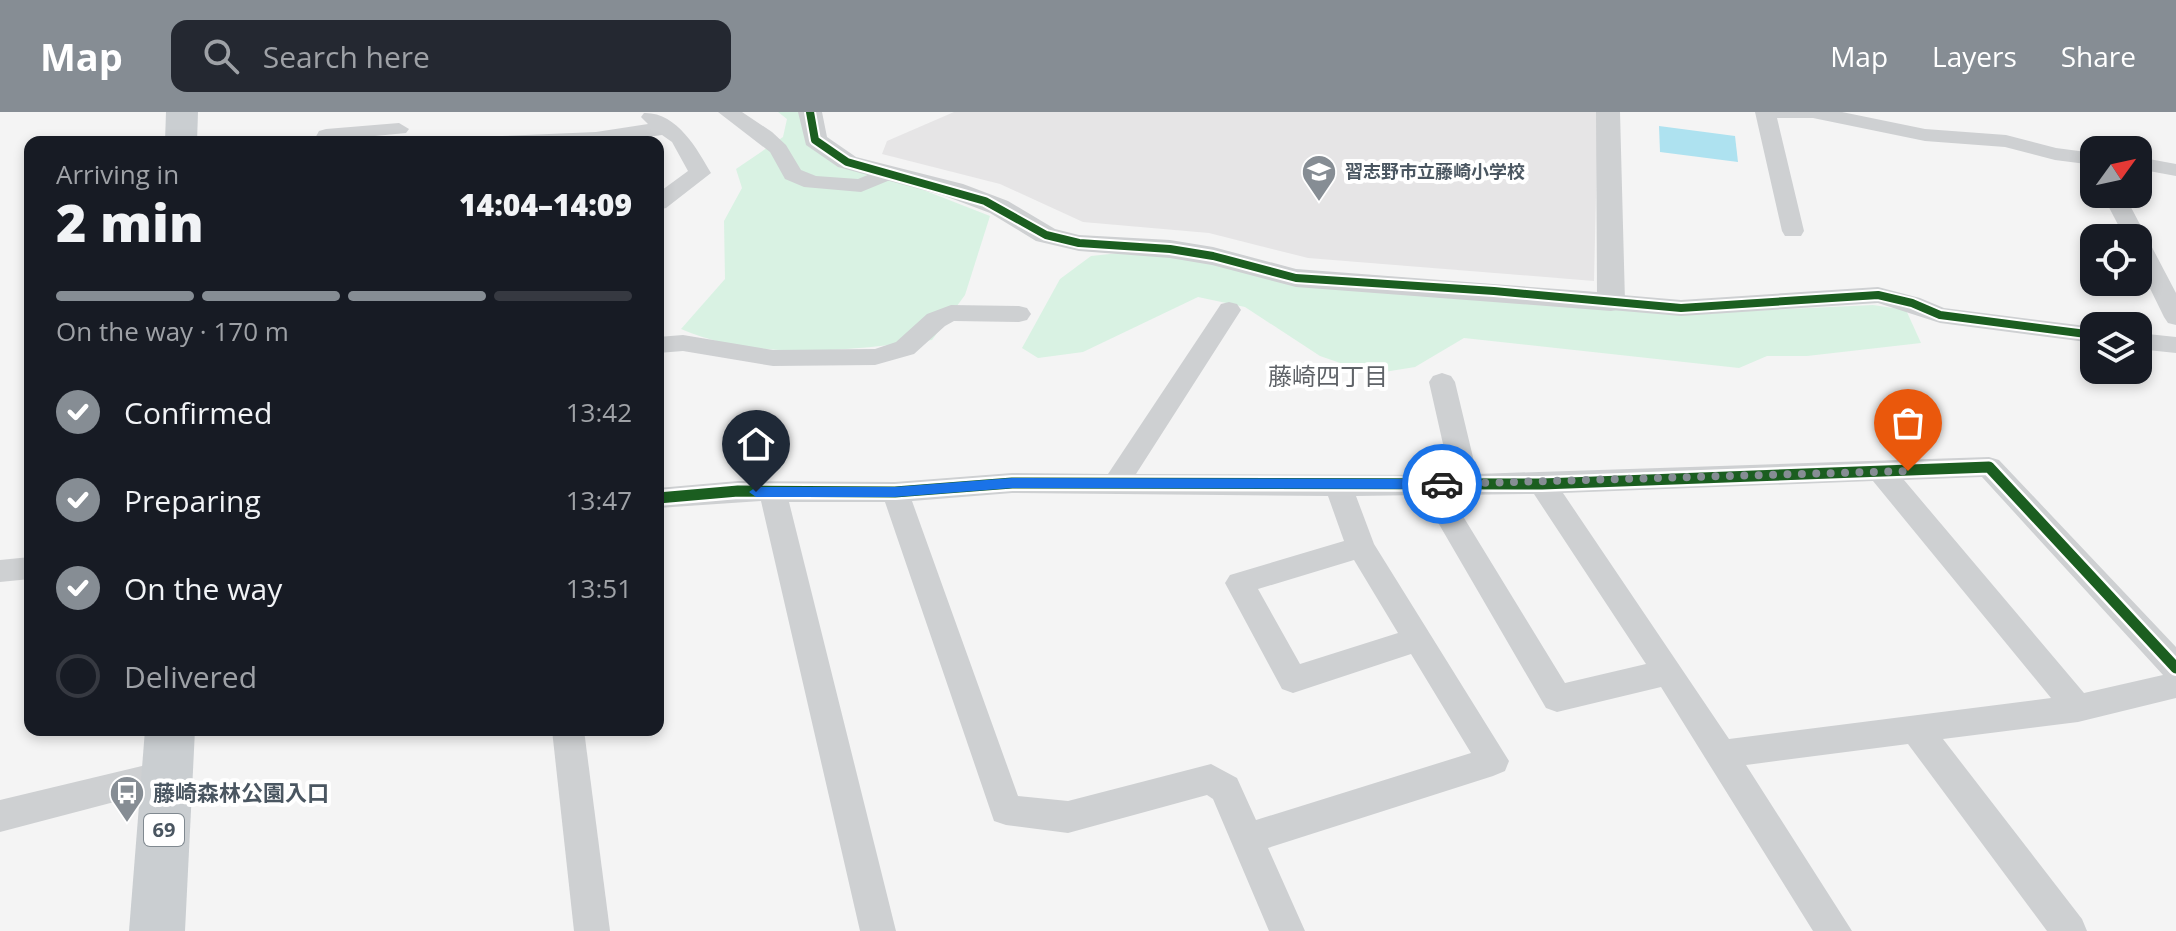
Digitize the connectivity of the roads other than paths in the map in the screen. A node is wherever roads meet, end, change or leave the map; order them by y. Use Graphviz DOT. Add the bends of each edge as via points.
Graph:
graph roads {
  1 [pos="182,112"];
  2 [pos="644,112"];
  3 [pos="728,112"];
  4 [pos="810,112"];
  5 [pos="1608,112"];
  6 [pos="1765,112"];
  7 [pos="1773,112"];
  8 [pos="400,128"];
  9 [pos="666,128"];
  10 [pos="181,136"];
  11 [pos="326,136"];
  12 [pos="619,136"];
  13 [pos="2080,158"];
  14 [pos="2152,166"];
  15 [pos="2176,170"];
  16 [pos="887,173"];
  17 [pos="664,199"];
  18 [pos="1793,231"];
  19 [pos="2152,269"];
  20 [pos="1611,302"];
  21 [pos="1229,310"];
  22 [pos="1019,314"];
  23 [pos="2176,317"];
  24 [pos="2080,333"];
  25 [pos="2152,342"];
  26 [pos="664,345"];
  27 [pos="2176,345"];
  28 [pos="1442,382"];
  29 [pos="1881,472"];
  30 [pos="1116,483"];
  31 [pos="1429,484"];
  32 [pos="1466,484"];
  33 [pos="1542,484"];
  34 [pos="1338,486"];
  35 [pos="773,492"];
  36 [pos="895,492"];
  37 [pos="664,497"];
  38 [pos="1361,547"];
  39 [pos="24,569"];
  40 [pos="0,571"];
  41 [pos="1419,639"];
  42 [pos="2176,668"];
  43 [pos="1668,672"];
  44 [pos="2176,685"];
  45 [pos="2078,708"];
  46 [pos="1916,729"];
  47 [pos="569,736"];
  48 [pos="169,752"];
  49 [pos="1722,754"];
  50 [pos="0,816"];
  51 [pos="1246,839"];
  52 [pos="157,931"];
  53 [pos="592,931"];
  54 [pos="878,931"];
  55 [pos="1287,931"];
  56 [pos="1834,931"];
  57 [pos="2069,931"];
  1 -- 10 [label="main road"];
  2 -- 9 [label="street"];
  3 -- 16 [label="street" via="779,149 793,174 812,182 861,186"];
  4 -- 16 [label="street" via="815,140 847,162"];
  5 -- 20 [label="street"];
  6 -- 18 [label="street"];
  7 -- 13 [label="street" via="1813,112 1925,135 2006,141"];
  8 -- 11 [label="street"];
  9 -- 12 [label="street"];
  9 -- 17 [label="street" via="680,138 700,173"];
  14 -- 15 [label="street"];
  16 -- 20 [label="street" via="985,201 1046,235 1079,243 1170,249 1296,278"];
  19 -- 23 [label="street"];
  20 -- 24 [label="street" via="1681,308 1878,295 1940,315"];
  21 -- 30 [label="street"];
  22 -- 26 [label="street" via="951,313 905,348 875,357 773,358"];
  25 -- 27 [label="street"];
  28 -- 32 [label="street"];
  29 -- 33 [label="street"];
  29 -- 42 [label="street" via="1989,467"];
  29 -- 45 [label="street"];
  30 -- 34 [label="street"];
  30 -- 36 [label="street" via="1012,483"];
  31 -- 32 [label="street"];
  31 -- 34 [label="street"];
  31 -- 43 [label="street" via="1557,698"];
  32 -- 33 [label="street"];
  33 -- 43 [label="street"];
  34 -- 38 [label="street"];
  35 -- 36 [label="street"];
  35 -- 37 [label="street"];
  35 -- 54 [label="street"];
  36 -- 51 [label="street" via="1006,810 1068,817 1211,779 1225,789"];
  38 -- 41 [label="street"];
  38 -- 41 [label="street" via="1240,583 1293,680"];
  39 -- 40 [label="street"];
  41 -- 51 [label="street" via="1493,761"];
  43 -- 49 [label="street"];
  44 -- 45 [label="street"];
  45 -- 46 [label="street"];
  46 -- 49 [label="street"];
  46 -- 57 [label="street"];
  47 -- 53 [label="street"];
  48 -- 50 [label="street"];
  48 -- 52 [label="main road, 69"];
  49 -- 56 [label="street"];
  51 -- 55 [label="street"];
}
